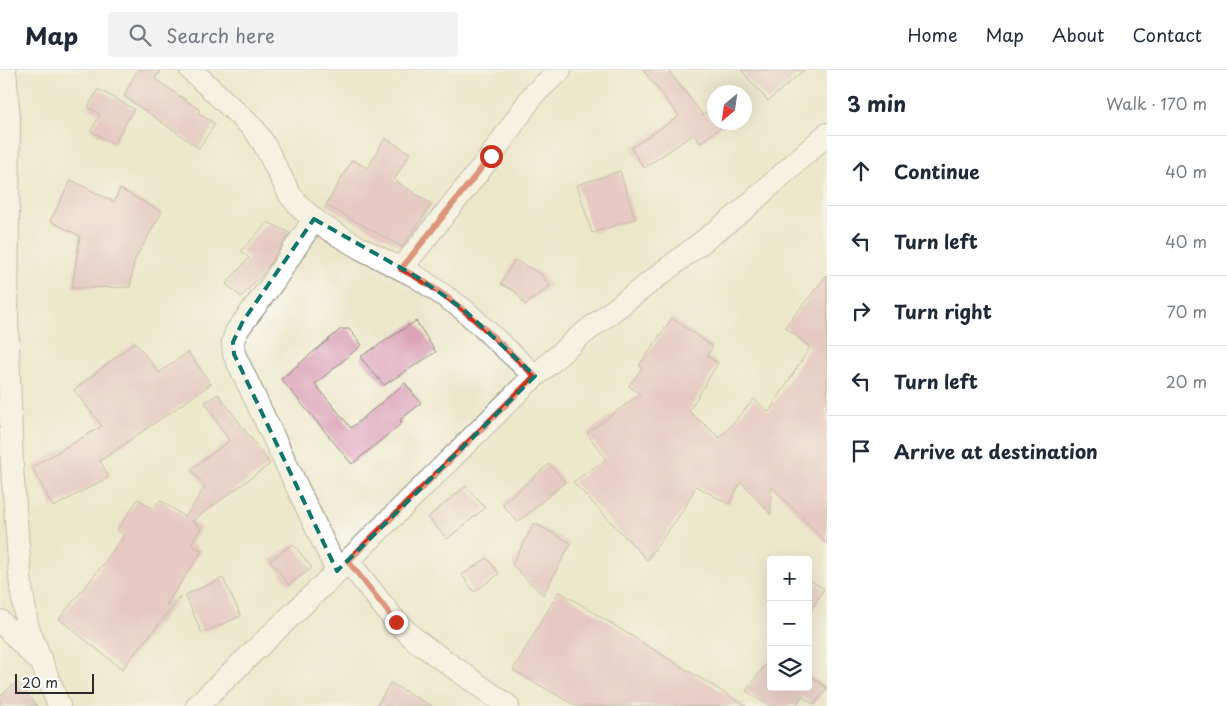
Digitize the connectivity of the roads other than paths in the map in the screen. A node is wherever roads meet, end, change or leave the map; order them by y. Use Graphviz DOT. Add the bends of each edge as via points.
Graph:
graph roads {
  1 [pos="6,70"];
  2 [pos="191,70"];
  3 [pos="560,70"];
  4 [pos="827,134"];
  5 [pos="314,219"];
  6 [pos="401,269"];
  7 [pos="535,376"];
  8 [pos="342,566"];
  9 [pos="0,621"];
  10 [pos="41,663"];
  11 [pos="59,706"];
  12 [pos="197,706"];
  13 [pos="508,706"];
  1 -- 10 [label="street" via="9,120 7,316 12,467 21,587 27,625"];
  2 -- 5 [label="street" via="254,129 290,195"];
  3 -- 6 [label="street" via="533,95 491,156"];
  4 -- 7 [label="street" via="741,212 579,337"];
  5 -- 6 [label="street"];
  5 -- 8 [label="street" via="274,281 243,321 233,342 234,354"];
  6 -- 7 [label="street" via="463,309"];
  7 -- 8 [label="street"];
  8 -- 12 [label="street"];
  8 -- 13 [label="street" via="418,642"];
  9 -- 10 [label="street"];
  10 -- 11 [label="street"];
}
